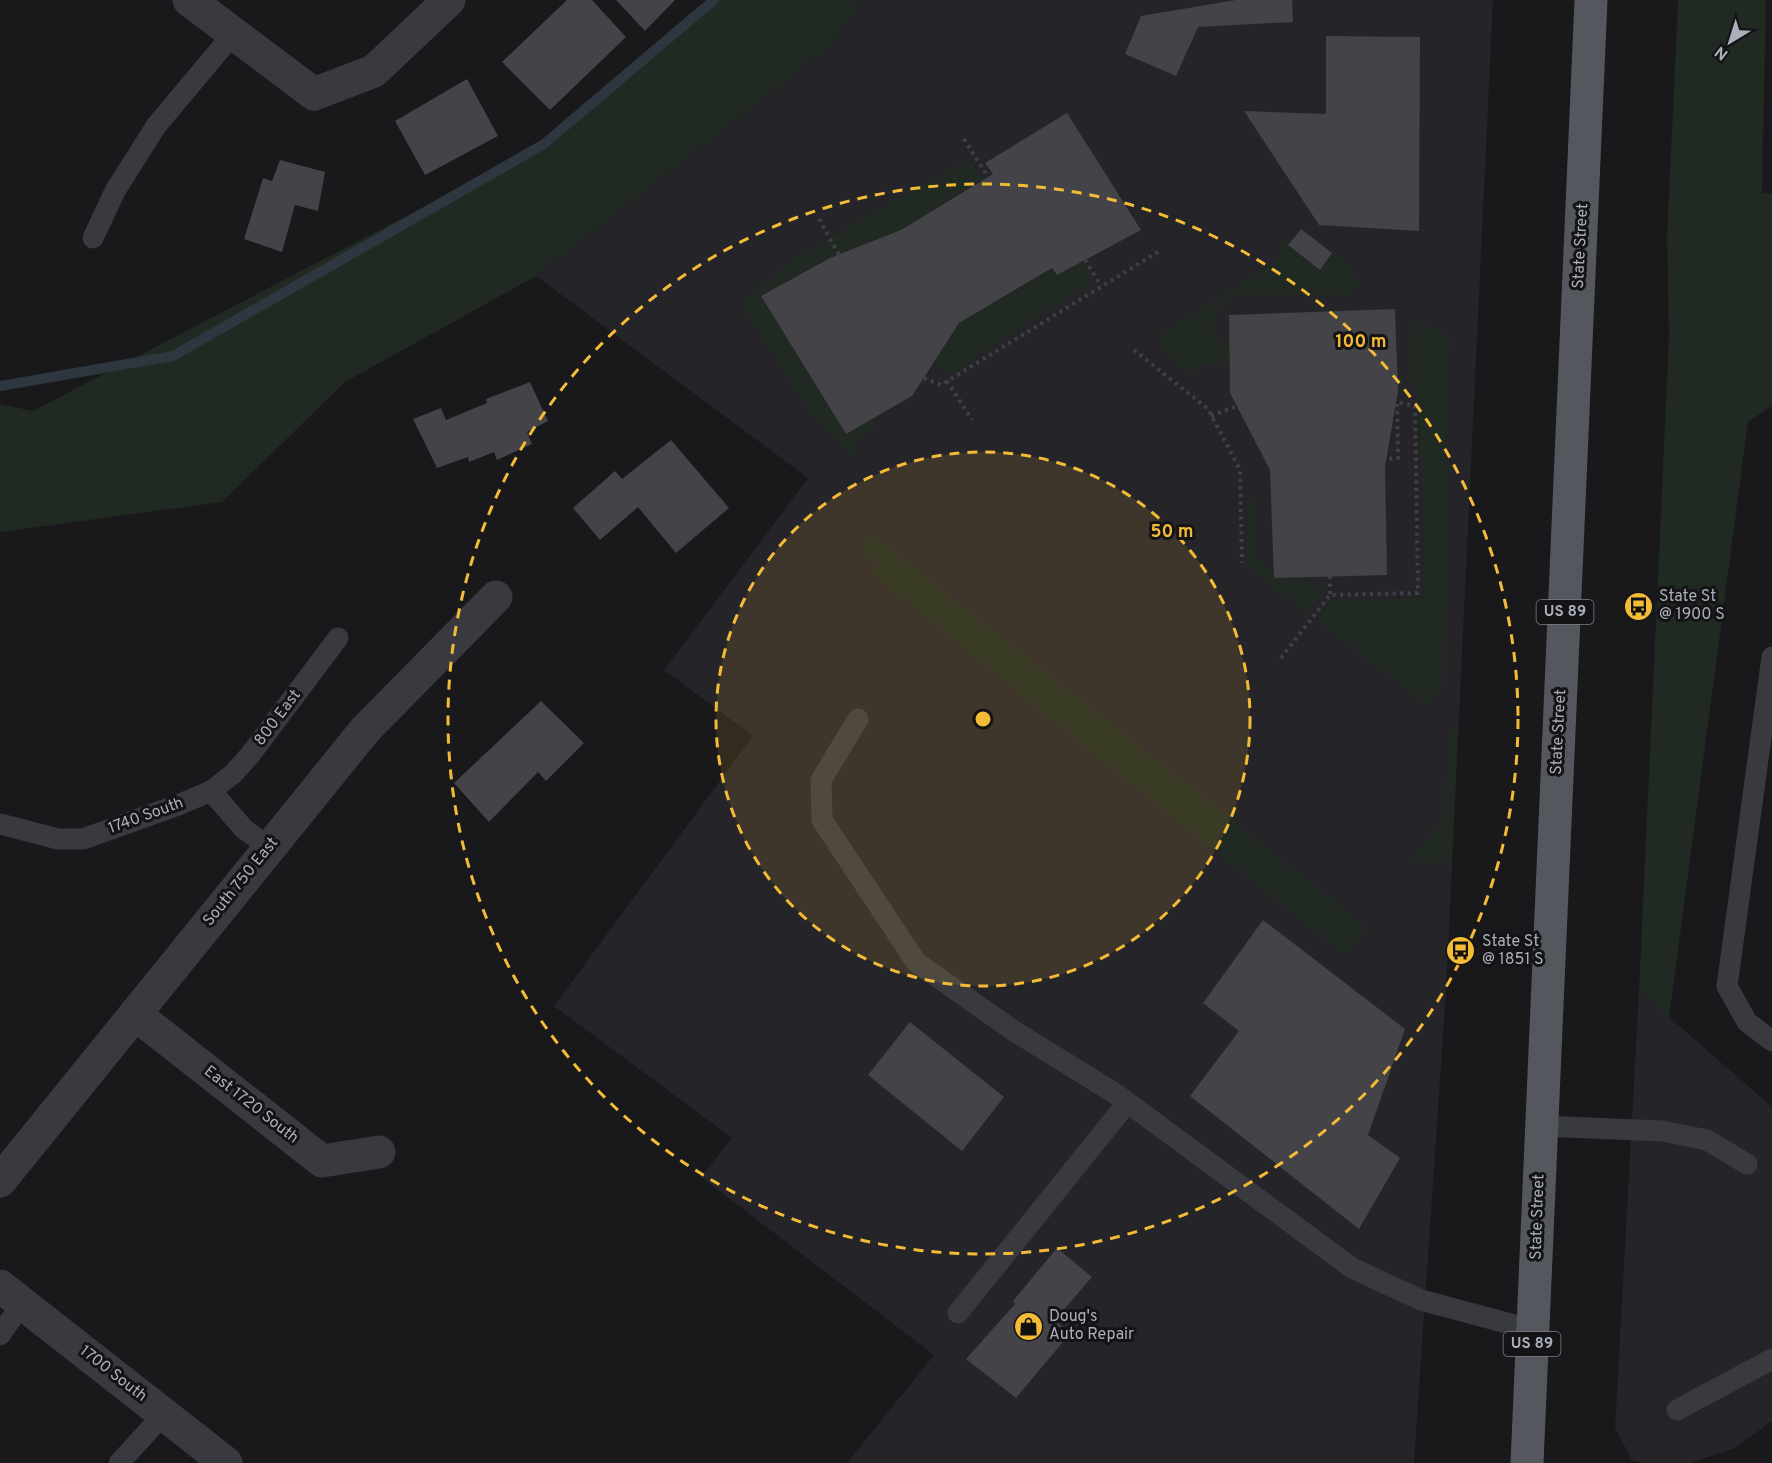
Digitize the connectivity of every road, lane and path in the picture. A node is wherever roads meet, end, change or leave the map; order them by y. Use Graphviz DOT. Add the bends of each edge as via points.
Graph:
graph roads {
  1 [pos="189,0"];
  2 [pos="449,0"];
  3 [pos="1591,0"];
  4 [pos="233,34"];
  5 [pos="964,140"];
  6 [pos="988,177"];
  7 [pos="819,219"];
  8 [pos="93,238"];
  9 [pos="1161,250"];
  10 [pos="839,255"];
  11 [pos="1085,260"];
  12 [pos="1101,286"];
  13 [pos="1134,350"];
  14 [pos="924,378"];
  15 [pos="947,381"];
  16 [pos="1237,406"];
  17 [pos="1211,416"];
  18 [pos="972,420"];
  19 [pos="1387,459"];
  20 [pos="1242,562"];
  21 [pos="1330,576"];
  22 [pos="1330,595"];
  23 [pos="496,597"];
  24 [pos="338,638"];
  25 [pos="1772,657"];
  26 [pos="1281,658"];
  27 [pos="1770,694"];
  28 [pos="858,719"];
  29 [pos="212,791"];
  30 [pos="0,824"];
  31 [pos="269,847"];
  32 [pos="135,1014"];
  33 [pos="1772,1041"];
  34 [pos="1127,1103"];
  35 [pos="1542,1126"];
  36 [pos="378,1152"];
  37 [pos="1747,1164"];
  38 [pos="0,1181"];
  39 [pos="11,1295"];
  40 [pos="958,1314"];
  41 [pos="1533,1330"];
  42 [pos="0,1335"];
  43 [pos="1772,1359"];
  44 [pos="1677,1410"];
  45 [pos="164,1414"];
  46 [pos="119,1463"];
  47 [pos="226,1463"];
  48 [pos="1527,1463"];
  1 -- 4 [label="street"];
  2 -- 4 [label="street" via="374,71 314,94"];
  3 -- 35 [label="main road, State Street / US 89"];
  4 -- 8 [label="lane" via="156,126 115,191"];
  5 -- 6 [label="path"];
  7 -- 10 [label="path"];
  9 -- 12 [label="path"];
  11 -- 12 [label="path"];
  12 -- 15 [label="path"];
  13 -- 17 [label="path" via="1208,409"];
  14 -- 15 [label="path" via="941,385"];
  15 -- 18 [label="path"];
  16 -- 17 [label="path"];
  17 -- 20 [label="path" via="1240,470"];
  19 -- 22 [label="path" via="1398,458 1397,402 1415,406 1418,593"];
  21 -- 22 [label="path"];
  22 -- 26 [label="path"];
  23 -- 31 [label="street, South 750 East" via="365,730"];
  24 -- 29 [label="lane, 800 East" via="250,755"];
  25 -- 27 [label="lane"];
  27 -- 33 [label="lane" via="1726,986 1747,1022"];
  28 -- 34 [label="lane" via="821,780 822,820 916,962"];
  29 -- 30 [label="lane, 1740 South" via="83,839 58,839"];
  29 -- 31 [label="lane" via="244,829"];
  31 -- 32 [label="street, South 750 East"];
  32 -- 36 [label="street, East 1720 South" via="322,1161"];
  32 -- 38 [label="street, South 750 East"];
  34 -- 40 [label="lane"];
  34 -- 41 [label="lane" via="1352,1268 1421,1300"];
  35 -- 37 [label="lane" via="1662,1131 1707,1140"];
  35 -- 41 [label="main road, State Street / US 89"];
  39 -- 42 [label="lane"];
  39 -- 45 [label="street, 1700 South"];
  41 -- 48 [label="main road, State Street / US 89"];
  43 -- 44 [label="lane"];
  45 -- 46 [label="lane"];
  45 -- 47 [label="street, 1700 South"];
}
